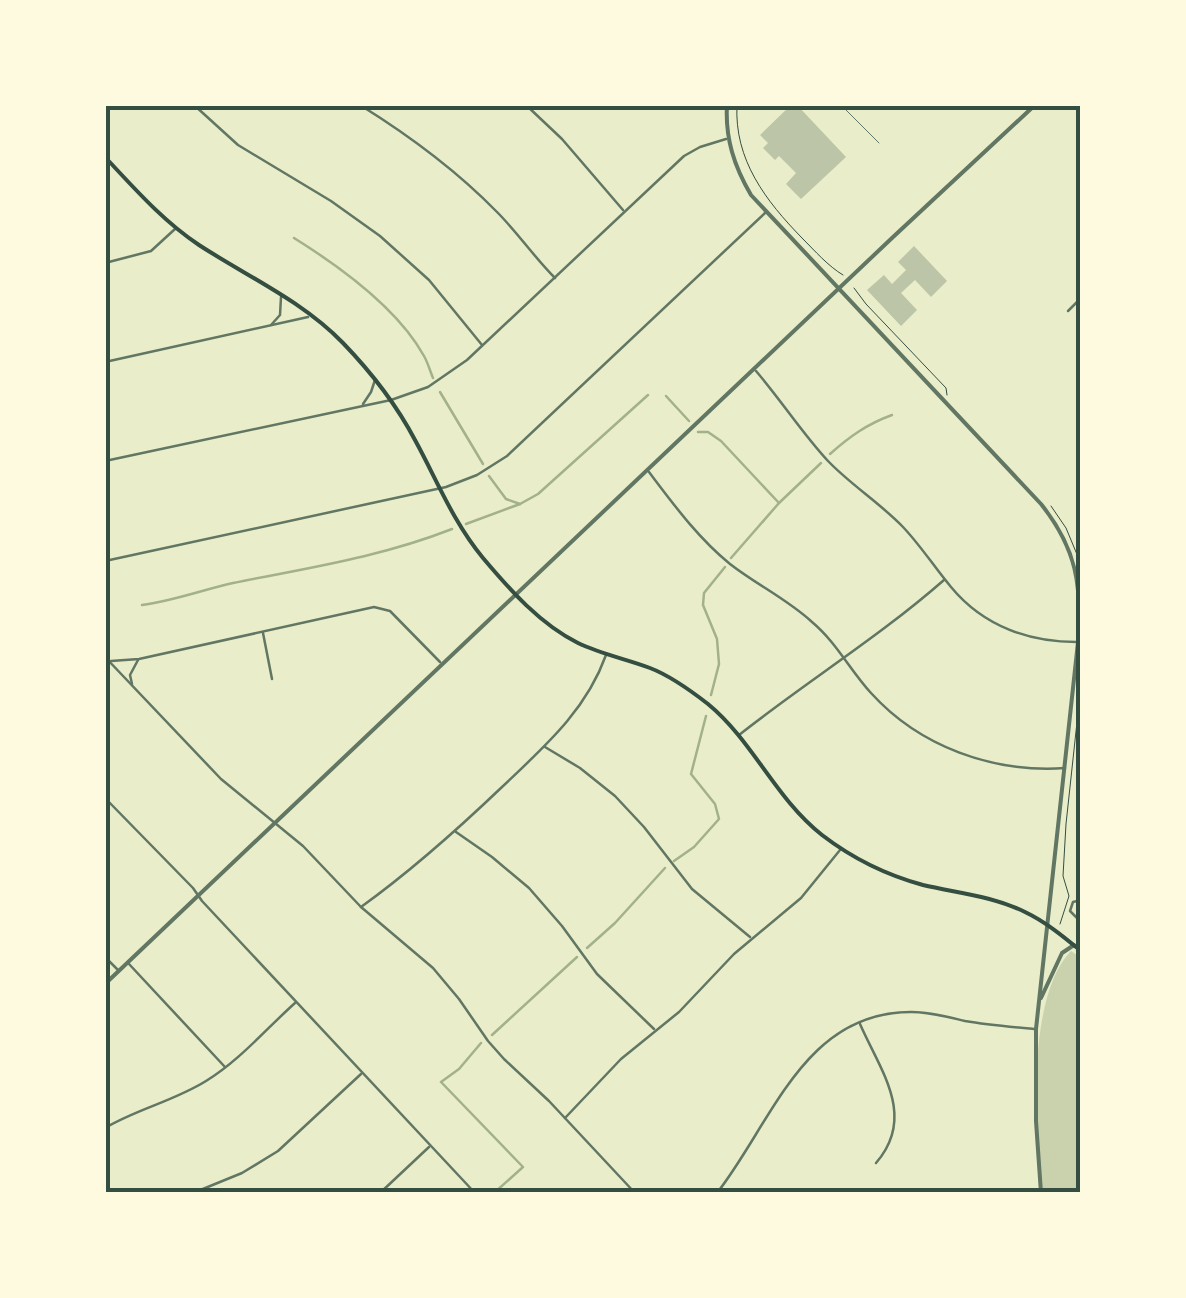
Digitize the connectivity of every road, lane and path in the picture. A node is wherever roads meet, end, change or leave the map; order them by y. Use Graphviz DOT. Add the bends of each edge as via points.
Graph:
graph roads {
  1 [pos="194,105"];
  2 [pos="360,105"];
  3 [pos="526,105"];
  4 [pos="727,105"];
  5 [pos="738,105"];
  6 [pos="842,105"];
  7 [pos="1035,105"];
  8 [pos="728,139"];
  9 [pos="879,143"];
  10 [pos="105,158"];
  11 [pos="624,212"];
  12 [pos="766,212"];
  13 [pos="176,228"];
  14 [pos="105,263"];
  15 [pos="555,278"];
  16 [pos="848,280"];
  17 [pos="838,290"];
  18 [pos="279,292"];
  19 [pos="1081,298"];
  20 [pos="1068,311"];
  21 [pos="312,316"];
  22 [pos="270,326"];
  23 [pos="483,346"];
  24 [pos="105,362"];
  25 [pos="755,370"];
  26 [pos="375,378"];
  27 [pos="391,400"];
  28 [pos="952,401"];
  29 [pos="362,406"];
  30 [pos="105,461"];
  31 [pos="648,471"];
  32 [pos="439,488"];
  33 [pos="1044,498"];
  34 [pos="105,561"];
  35 [pos="1081,564"];
  36 [pos="945,579"];
  37 [pos="517,595"];
  38 [pos="263,631"];
  39 [pos="1080,642"];
  40 [pos="607,654"];
  41 [pos="105,656"];
  42 [pos="140,659"];
  43 [pos="844,659"];
  44 [pos="109,661"];
  45 [pos="442,664"];
  46 [pos="272,678"];
  47 [pos="1081,685"];
  48 [pos="132,686"];
  49 [pos="738,735"];
  50 [pos="545,746"];
  51 [pos="1065,768"];
  52 [pos="105,798"];
  53 [pos="275,824"];
  54 [pos="455,832"];
  55 [pos="841,848"];
  56 [pos="198,896"];
  57 [pos="1081,900"];
  58 [pos="361,907"];
  59 [pos="1081,918"];
  60 [pos="1060,924"];
  61 [pos="1049,926"];
  62 [pos="751,938"];
  63 [pos="1074,945"];
  64 [pos="1081,951"];
  65 [pos="105,956"];
  66 [pos="128,963"];
  67 [pos="119,971"];
  68 [pos="105,984"];
  69 [pos="296,1002"];
  70 [pos="1040,1002"];
  71 [pos="860,1023"];
  72 [pos="1036,1029"];
  73 [pos="656,1030"];
  74 [pos="225,1067"];
  75 [pos="362,1073"];
  76 [pos="565,1118"];
  77 [pos="105,1128"];
  78 [pos="430,1146"];
  79 [pos="876,1162"];
  80 [pos="193,1193"];
  81 [pos="380,1193"];
  82 [pos="474,1193"];
  83 [pos="635,1193"];
  84 [pos="717,1193"];
  85 [pos="1041,1193"];
  1 -- 23 [label="street" via="238,146 332,200 390,244"];
  2 -- 15 [label="street" via="455,171"];
  3 -- 11 [label="street"];
  4 -- 8 [label="street"];
  5 -- 16 [label="path" via="741,142 758,186"];
  6 -- 9 [label="lane"];
  7 -- 16 [label="street"];
  8 -- 11 [label="street" via="689,152"];
  8 -- 12 [label="street" via="744,182"];
  10 -- 13 [label="main road"];
  11 -- 15 [label="street"];
  12 -- 17 [label="street"];
  12 -- 32 [label="street" via="507,456 477,476"];
  13 -- 14 [label="street" via="150,251"];
  13 -- 18 [label="main road"];
  15 -- 23 [label="street"];
  16 -- 17 [label="street"];
  16 -- 28 [label="path"];
  17 -- 25 [label="street"];
  17 -- 39 [label="street" via="1052,518 1078,577"];
  18 -- 21 [label="main road"];
  18 -- 22 [label="street" via="280,315"];
  19 -- 20 [label="street"];
  21 -- 22 [label="street"];
  21 -- 26 [label="main road"];
  22 -- 24 [label="street"];
  23 -- 27 [label="street" via="442,380"];
  25 -- 31 [label="street"];
  25 -- 36 [label="street" via="822,455 904,528"];
  26 -- 27 [label="main road"];
  26 -- 29 [label="street"];
  27 -- 29 [label="street"];
  27 -- 32 [label="main road"];
  29 -- 30 [label="street"];
  31 -- 37 [label="street"];
  31 -- 43 [label="street" via="715,550 807,616"];
  32 -- 34 [label="street"];
  32 -- 37 [label="main road" via="466,537"];
  33 -- 35 [label="path"];
  36 -- 39 [label="street" via="974,609 1009,630"];
  36 -- 43 [label="street"];
  37 -- 40 [label="main road" via="560,634"];
  37 -- 45 [label="street"];
  38 -- 42 [label="street"];
  38 -- 45 [label="street" via="383,608"];
  38 -- 46 [label="street"];
  39 -- 51 [label="street"];
  40 -- 49 [label="main road" via="678,682"];
  40 -- 50 [label="street" via="583,703"];
  41 -- 44 [label="street"];
  42 -- 44 [label="street"];
  42 -- 48 [label="street" via="131,671"];
  43 -- 49 [label="street"];
  43 -- 51 [label="street" via="881,704 932,741 993,763"];
  44 -- 48 [label="street"];
  45 -- 53 [label="street"];
  47 -- 60 [label="path" via="1066,824 1068,896"];
  48 -- 53 [label="street" via="221,780"];
  49 -- 55 [label="main road" via="783,797"];
  50 -- 54 [label="street"];
  50 -- 62 [label="street" via="616,796 692,889"];
  51 -- 61 [label="street"];
  52 -- 56 [label="street"];
  53 -- 56 [label="street"];
  53 -- 58 [label="street"];
  54 -- 58 [label="street"];
  54 -- 73 [label="street" via="529,888 598,974"];
  55 -- 61 [label="main road" via="883,872 993,900"];
  55 -- 62 [label="street" via="802,898"];
  56 -- 66 [label="street"];
  56 -- 69 [label="street"];
  57 -- 59 [label="street" via="1070,911"];
  58 -- 76 [label="street" via="433,968 488,1041"];
  61 -- 63 [label="main road"];
  61 -- 70 [label="street"];
  62 -- 73 [label="street"];
  63 -- 64 [label="main road"];
  63 -- 70 [label="street" via="1062,953"];
  65 -- 67 [label="street"];
  66 -- 67 [label="street"];
  66 -- 74 [label="street"];
  67 -- 68 [label="street"];
  69 -- 74 [label="street"];
  69 -- 75 [label="street"];
  70 -- 72 [label="street"];
  71 -- 72 [label="street" via="911,1012"];
  71 -- 79 [label="street" via="895,1109 894,1134"];
  71 -- 84 [label="street" via="802,1064"];
  72 -- 85 [label="street"];
  73 -- 76 [label="street"];
  74 -- 77 [label="street"];
  75 -- 78 [label="street"];
  75 -- 80 [label="street" via="259,1164"];
  76 -- 83 [label="street"];
  78 -- 81 [label="street"];
  78 -- 82 [label="street"];
}
